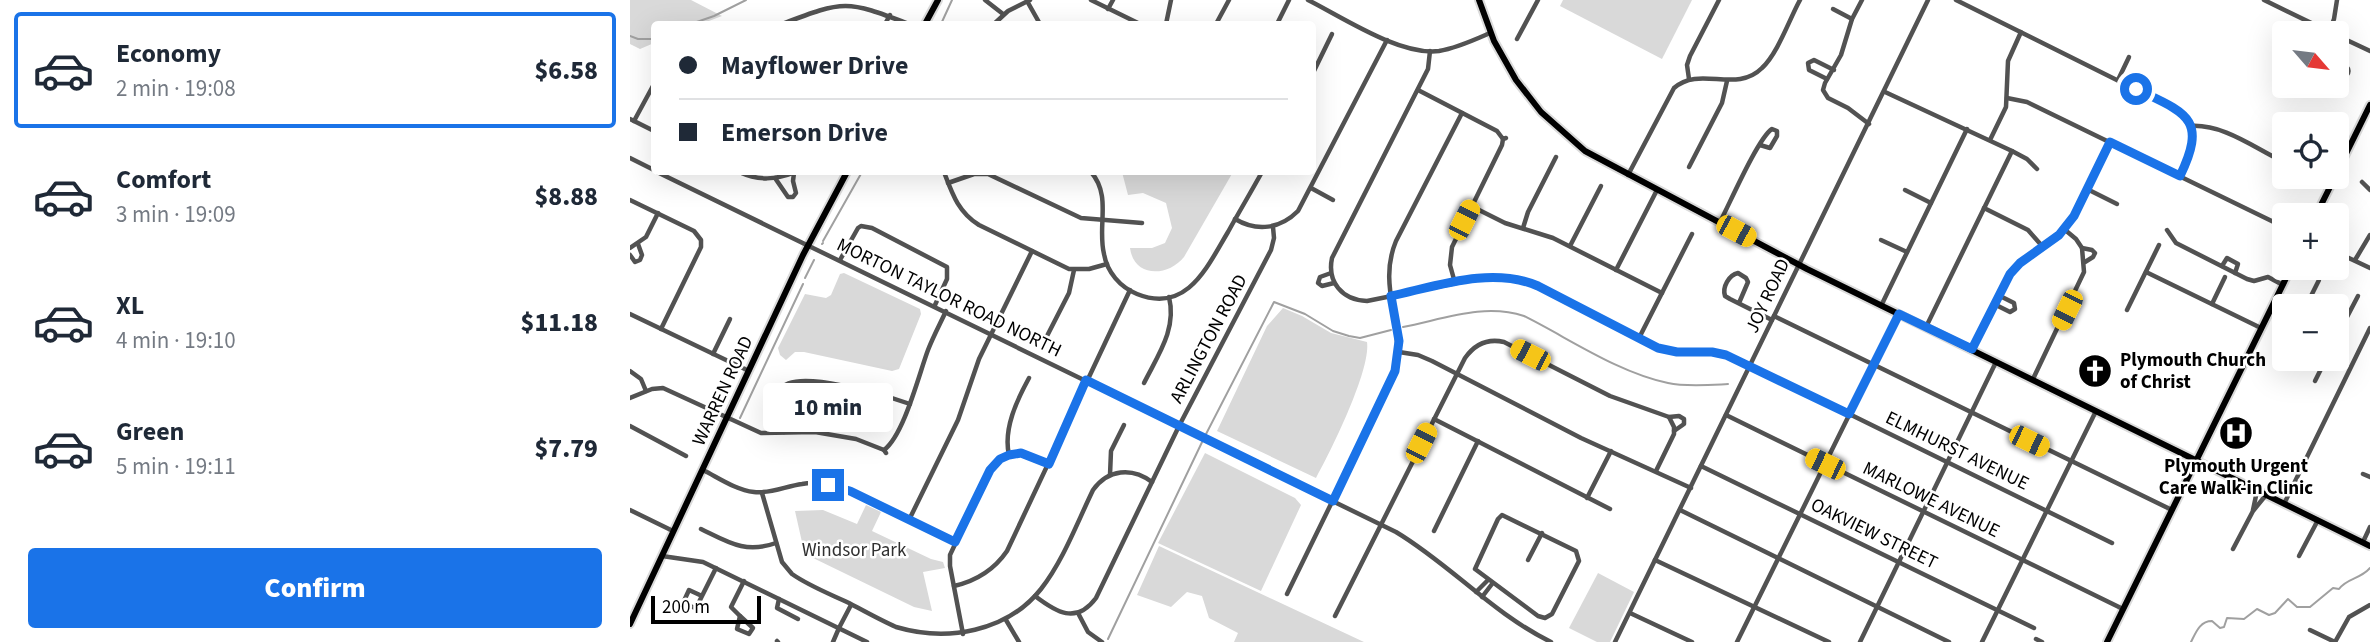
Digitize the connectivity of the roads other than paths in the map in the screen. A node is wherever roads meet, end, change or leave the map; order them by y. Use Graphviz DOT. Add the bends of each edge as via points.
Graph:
graph roads {
  1 [pos="938,0"];
  2 [pos="985,0"];
  3 [pos="1091,0"];
  4 [pos="1112,0"];
  5 [pos="1171,0"];
  6 [pos="1229,0"];
  7 [pos="1289,0"];
  8 [pos="1308,0"];
  9 [pos="1479,0"];
  10 [pos="1538,0"];
  11 [pos="1719,0"];
  12 [pos="1800,0"];
  13 [pos="1861,0"];
  14 [pos="1928,0"];
  15 [pos="1956,0"];
  16 [pos="2264,0"];
  17 [pos="2337,0"];
  18 [pos="1029,1"];
  19 [pos="1108,9"];
  20 [pos="1833,9"];
  21 [pos="1003,14"];
  22 [pos="890,15"];
  23 [pos="1852,19"];
  24 [pos="790,21"];
  25 [pos="887,21"];
  26 [pos="903,21"];
  27 [pos="927,21"];
  28 [pos="997,21"];
  29 [pos="1039,21"];
  30 [pos="1134,21"];
  31 [pos="1167,21"];
  32 [pos="1218,21"];
  33 [pos="1278,21"];
  34 [pos="2307,21"];
  35 [pos="2334,21"];
  36 [pos="2021,32"];
  37 [pos="1490,33"];
  38 [pos="1332,34"];
  39 [pos="1517,38"];
  40 [pos="1387,40"];
  41 [pos="2349,41"];
  42 [pos="1430,51"];
  43 [pos="2370,51"];
  44 [pos="2129,57"];
  45 [pos="1316,67"];
  46 [pos="1834,69"];
  47 [pos="1689,79"];
  48 [pos="1827,79"];
  49 [pos="2118,80"];
  50 [pos="1727,81"];
  51 [pos="651,89"];
  52 [pos="1418,90"];
  53 [pos="1885,92"];
  54 [pos="2007,98"];
  55 [pos="2370,105"];
  56 [pos="1462,113"];
  57 [pos="632,120"];
  58 [pos="1869,124"];
  59 [pos="2190,126"];
  60 [pos="1967,129"];
  61 [pos="651,130"];
  62 [pos="1990,141"];
  63 [pos="2110,142"];
  64 [pos="1760,145"];
  65 [pos="2349,147"];
  66 [pos="2012,151"];
  67 [pos="2272,156"];
  68 [pos="1556,157"];
  69 [pos="630,158"];
  70 [pos="1689,167"];
  71 [pos="651,168"];
  72 [pos="2037,169"];
  73 [pos="664,175"];
  74 [pos="748,175"];
  75 [pos="785,175"];
  76 [pos="794,175"];
  77 [pos="845,175"];
  78 [pos="945,175"];
  79 [pos="971,175"];
  80 [pos="990,175"];
  81 [pos="1093,175"];
  82 [pos="1260,175"];
  83 [pos="1628,175"];
  84 [pos="2180,176"];
  85 [pos="775,178"];
  86 [pos="2362,182"];
  87 [pos="948,183"];
  88 [pos="1601,186"];
  89 [pos="1311,188"];
  90 [pos="2087,189"];
  91 [pos="1657,190"];
  92 [pos="1905,190"];
  93 [pos="2370,190"];
  94 [pos="630,200"];
  95 [pos="1333,201"];
  96 [pos="1931,203"];
  97 [pos="2117,204"];
  98 [pos="1471,206"];
  99 [pos="1984,208"];
  100 [pos="658,214"];
  101 [pos="1235,219"];
  102 [pos="1103,221"];
  103 [pos="2272,221"];
  104 [pos="1720,222"];
  105 [pos="1142,223"];
  106 [pos="1273,227"];
  107 [pos="1522,228"];
  108 [pos="2064,229"];
  109 [pos="2166,230"];
  110 [pos="1692,234"];
  111 [pos="2370,235"];
  112 [pos="1881,240"];
  113 [pos="638,244"];
  114 [pos="808,245"];
  115 [pos="2159,245"];
  116 [pos="1570,246"];
  117 [pos="2043,247"];
  118 [pos="630,248"];
  119 [pos="2082,248"];
  120 [pos="1031,251"];
  121 [pos="1906,252"];
  122 [pos="630,255"];
  123 [pos="2349,258"];
  124 [pos="840,260"];
  125 [pos="2354,260"];
  126 [pos="2085,262"];
  127 [pos="1107,264"];
  128 [pos="1799,264"];
  129 [pos="2221,266"];
  130 [pos="2370,268"];
  131 [pos="1074,270"];
  132 [pos="1616,270"];
  133 [pos="2146,272"];
  134 [pos="1331,273"];
  135 [pos="2235,273"];
  136 [pos="2225,277"];
  137 [pos="2285,280"];
  138 [pos="2319,280"];
  139 [pos="1334,283"];
  140 [pos="1455,283"];
  141 [pos="2283,285"];
  142 [pos="1130,290"];
  143 [pos="1662,293"];
  144 [pos="2281,294"];
  145 [pos="2312,294"];
  146 [pos="1998,295"];
  147 [pos="1391,296"];
  148 [pos="2358,296"];
  149 [pos="1168,297"];
  150 [pos="1739,303"];
  151 [pos="1994,304"];
  152 [pos="2212,304"];
  153 [pos="935,305"];
  154 [pos="1881,306"];
  155 [pos="2127,310"];
  156 [pos="946,311"];
  157 [pos="2349,311"];
  158 [pos="630,314"];
  159 [pos="1899,314"];
  160 [pos="2272,315"];
  161 [pos="1773,318"];
  162 [pos="730,319"];
  163 [pos="1926,327"];
  164 [pos="2261,328"];
  165 [pos="661,329"];
  166 [pos="2369,332"];
  167 [pos="991,334"];
  168 [pos="1047,336"];
  169 [pos="1639,338"];
  170 [pos="1972,349"];
  171 [pos="1399,352"];
  172 [pos="713,354"];
  173 [pos="1996,362"];
  174 [pos="1874,365"];
  175 [pos="1751,366"];
  176 [pos="630,371"];
  177 [pos="2320,371"];
  178 [pos="749,372"];
  179 [pos="1457,374"];
  180 [pos="1029,378"];
  181 [pos="2033,379"];
  182 [pos="1086,380"];
  183 [pos="2315,381"];
  184 [pos="1144,383"];
  185 [pos="646,391"];
  186 [pos="630,398"];
  187 [pos="910,404"];
  188 [pos="2096,410"];
  189 [pos="1972,413"];
  190 [pos="1849,414"];
  191 [pos="1726,415"];
  192 [pos="1669,417"];
  193 [pos="728,418"];
  194 [pos="1434,419"];
  195 [pos="1124,425"];
  196 [pos="630,426"];
  197 [pos="1179,426"];
  198 [pos="1674,430"];
  199 [pos="784,432"];
  200 [pos="1478,441"];
  201 [pos="1611,450"];
  202 [pos="1009,455"];
  203 [pos="686,456"];
  204 [pos="2070,461"];
  205 [pos="2197,461"];
  206 [pos="1948,463"];
  207 [pos="1049,464"];
  208 [pos="1825,464"];
  209 [pos="1701,466"];
  210 [pos="703,470"];
  211 [pos="1656,471"];
  212 [pos="2363,474"];
  213 [pos="1111,475"];
  214 [pos="2370,477"];
  215 [pos="1153,482"];
  216 [pos="1690,488"];
  217 [pos="2257,491"];
  218 [pos="762,493"];
  219 [pos="2266,495"];
  220 [pos="1587,498"];
  221 [pos="1333,501"];
  222 [pos="2284,504"];
  223 [pos="1610,509"];
  224 [pos="2173,509"];
  225 [pos="630,510"];
  226 [pos="1680,510"];
  227 [pos="2046,510"];
  228 [pos="2253,510"];
  229 [pos="1923,512"];
  230 [pos="1801,513"];
  231 [pos="909,520"];
  232 [pos="2318,520"];
  233 [pos="1380,524"];
  234 [pos="2370,527"];
  235 [pos="701,529"];
  236 [pos="674,531"];
  237 [pos="1434,531"];
  238 [pos="1542,533"];
  239 [pos="955,542"];
  240 [pos="776,543"];
  241 [pos="2112,543"];
  242 [pos="2368,544"];
  243 [pos="2233,549"];
  244 [pos="662,556"];
  245 [pos="2299,556"];
  246 [pos="1778,559"];
  247 [pos="1528,560"];
  248 [pos="1655,560"];
  249 [pos="2022,560"];
  250 [pos="1899,562"];
  251 [pos="716,568"];
  252 [pos="744,582"];
  253 [pos="1490,582"];
  254 [pos="954,586"];
  255 [pos="1476,592"];
  256 [pos="1287,594"];
  257 [pos="702,596"];
  258 [pos="1035,596"];
  259 [pos="1482,597"];
  260 [pos="779,599"];
  261 [pos="851,605"];
  262 [pos="2370,605"];
  263 [pos="1755,606"];
  264 [pos="1877,607"];
  265 [pos="2123,609"];
  266 [pos="1998,610"];
  267 [pos="1078,612"];
  268 [pos="1630,612"];
  269 [pos="740,616"];
  270 [pos="1335,616"];
  271 [pos="798,619"];
  272 [pos="1006,620"];
  273 [pos="630,624"];
  274 [pos="840,627"];
  275 [pos="2034,628"];
  276 [pos="2310,630"];
  277 [pos="963,634"];
  278 [pos="2036,639"];
  279 [pos="833,642"];
  280 [pos="867,642"];
  281 [pos="1019,642"];
  282 [pos="1102,642"];
  283 [pos="1551,642"];
  284 [pos="1615,642"];
  285 [pos="1692,642"];
  286 [pos="1737,642"];
  287 [pos="1829,642"];
  288 [pos="1860,642"];
  289 [pos="1949,642"];
  290 [pos="1982,642"];
  291 [pos="2042,642"];
  292 [pos="2107,642"];
  293 [pos="2335,642"];
  1 -- 27 [label="main road"];
  2 -- 21 [label="street"];
  3 -- 19 [label="street"];
  4 -- 19 [label="street"];
  5 -- 31 [label="street"];
  6 -- 32 [label="street"];
  7 -- 33 [label="street"];
  8 -- 40 [label="street"];
  9 -- 37 [label="main road"];
  10 -- 39 [label="street"];
  11 -- 47 [label="street" via="1690,56"];
  12 -- 50 [label="street" via="1762,69 1742,80"];
  13 -- 23 [label="street"];
  14 -- 53 [label="street, JOY ROAD"];
  15 -- 36 [label="street"];
  16 -- 34 [label="street"];
  17 -- 35 [label="street"];
  18 -- 21 [label="street"];
  18 -- 29 [label="street"];
  19 -- 30 [label="street"];
  20 -- 23 [label="street"];
  21 -- 28 [label="street"];
  22 -- 24 [label="street" via="847,2"];
  22 -- 25 [label="street"];
  22 -- 26 [label="street"];
  23 -- 46 [label="street"];
  36 -- 49 [label="street"];
  36 -- 54 [label="street" via="2008,61"];
  37 -- 42 [label="street"];
  37 -- 83 [label="main road" via="1516,80 1551,121 1585,151"];
  38 -- 45 [label="street"];
  40 -- 42 [label="street"];
  40 -- 89 [label="street"];
  41 -- 43 [label="street"];
  42 -- 52 [label="street"];
  44 -- 49 [label="street"];
  46 -- 48 [label="street"];
  46 -- 48 [label="street" via="1814,60 1808,63 1809,70"];
  47 -- 50 [label="street"];
  47 -- 83 [label="street" via="1670,93"];
  48 -- 58 [label="street" via="1826,97"];
  49 -- 59 [label="street" via="2175,108"];
  50 -- 70 [label="street" via="1722,103"];
  51 -- 57 [label="street"];
  52 -- 56 [label="street"];
  52 -- 134 [label="street" via="1335,250"];
  53 -- 58 [label="street, JOY ROAD"];
  53 -- 60 [label="street"];
  54 -- 62 [label="street"];
  54 -- 63 [label="street" via="2027,102"];
  55 -- 65 [label="main road"];
  56 -- 98 [label="street" via="1505,138"];
  56 -- 147 [label="street" via="1393,248 1388,272"];
  57 -- 61 [label="street"];
  58 -- 128 [label="street, JOY ROAD"];
  59 -- 67 [label="street" via="2219,129"];
  59 -- 84 [label="street" via="2192,148"];
  60 -- 62 [label="street"];
  60 -- 96 [label="street"];
  62 -- 66 [label="street"];
  63 -- 84 [label="street"];
  63 -- 90 [label="street"];
  64 -- 64 [label="street" via="1769,130 1777,131 1770,148"];
  64 -- 104 [label="street"];
  66 -- 72 [label="street"];
  66 -- 99 [label="street"];
  68 -- 107 [label="street"];
  69 -- 71 [label="street, MORTON TAYLOR ROAD NORTH"];
  73 -- 114 [label="street, MORTON TAYLOR ROAD NORTH"];
  74 -- 85 [label="street"];
  75 -- 85 [label="street"];
  76 -- 85 [label="street" via="793,197 788,197"];
  77 -- 114 [label="main road, WARREN ROAD"];
  78 -- 87 [label="street"];
  79 -- 87 [label="street"];
  80 -- 102 [label="street" via="1076,217"];
  81 -- 102 [label="street" via="1103,194"];
  82 -- 101 [label="street"];
  83 -- 91 [label="main road"];
  84 -- 103 [label="street"];
  86 -- 93 [label="street"];
  87 -- 120 [label="street" via="969,218"];
  88 -- 116 [label="street"];
  89 -- 95 [label="street"];
  89 -- 106 [label="street" via="1295,214"];
  90 -- 97 [label="street"];
  90 -- 108 [label="street"];
  91 -- 104 [label="main road"];
  91 -- 132 [label="street"];
  92 -- 96 [label="street"];
  94 -- 100 [label="street"];
  96 -- 121 [label="street"];
  98 -- 107 [label="street"];
  98 -- 140 [label="street" via="1452,247"];
  99 -- 117 [label="street" via="2028,230"];
  99 -- 163 [label="street"];
  100 -- 113 [label="street"];
  100 -- 165 [label="street" via="701,238 701,247"];
  101 -- 106 [label="street" via="1253,227"];
  101 -- 149 [label="street" via="1200,279"];
  102 -- 105 [label="street"];
  102 -- 127 [label="street"];
  104 -- 128 [label="main road"];
  106 -- 197 [label="street, ARLINGTON ROAD" via="1271,250"];
  107 -- 116 [label="street"];
  108 -- 117 [label="street"];
  108 -- 119 [label="street"];
  109 -- 129 [label="street" via="2176,243"];
  110 -- 143 [label="street"];
  111 -- 125 [label="street"];
  112 -- 121 [label="street"];
  113 -- 118 [label="street"];
  113 -- 122 [label="street" via="640,260 635,262"];
  114 -- 124 [label="street, MORTON TAYLOR ROAD NORTH"];
  114 -- 178 [label="main road, WARREN ROAD"];
  115 -- 133 [label="street"];
  116 -- 132 [label="street"];
  117 -- 146 [label="street" via="2015,268"];
  119 -- 126 [label="street"];
  119 -- 126 [label="street" via="2095,253"];
  120 -- 131 [label="street"];
  120 -- 167 [label="street"];
  121 -- 154 [label="street"];
  123 -- 125 [label="street"];
  124 -- 153 [label="street, MORTON TAYLOR ROAD NORTH"];
  124 -- 153 [label="street" via="858,228 872,228 947,267 948,276"];
  125 -- 130 [label="street"];
  126 -- 181 [label="street" via="2081,281"];
  127 -- 131 [label="street"];
  127 -- 142 [label="street" via="1115,279"];
  128 -- 154 [label="main road"];
  128 -- 161 [label="street, JOY ROAD"];
  129 -- 135 [label="street"];
  129 -- 135 [label="street" via="2226,259 2233,260 2238,264"];
  131 -- 168 [label="street" via="1069,293"];
  132 -- 143 [label="street"];
  133 -- 152 [label="street"];
  133 -- 155 [label="street"];
  134 -- 139 [label="street"];
  134 -- 139 [label="street" via="1320,277 1318,283"];
  135 -- 141 [label="street" via="2251,281 2268,277"];
  136 -- 152 [label="street"];
  137 -- 141 [label="main road"];
  138 -- 145 [label="street"];
  139 -- 147 [label="street, ELMHURST AVENUE" via="1358,300"];
  140 -- 147 [label="street, ELMHURST AVENUE"];
  140 -- 169 [label="street, ELMHURST AVENUE" via="1494,276 1524,281"];
  141 -- 144 [label="main road"];
  142 -- 149 [label="street"];
  142 -- 182 [label="street"];
  143 -- 169 [label="street"];
  146 -- 151 [label="street"];
  146 -- 151 [label="street" via="2014,303 2015,309 2010,312"];
  147 -- 171 [label="street"];
  148 -- 157 [label="street"];
  149 -- 184 [label="street" via="1168,332"];
  150 -- 150 [label="street" via="1724,293 1730,277 1738,273 1748,282"];
  150 -- 161 [label="street"];
  151 -- 170 [label="street"];
  152 -- 164 [label="street"];
  153 -- 156 [label="street, MORTON TAYLOR ROAD NORTH"];
  154 -- 159 [label="main road"];
  156 -- 167 [label="street, MORTON TAYLOR ROAD NORTH"];
  156 -- 187 [label="street"];
  158 -- 165 [label="street"];
  159 -- 163 [label="main road"];
  159 -- 174 [label="street"];
  160 -- 164 [label="main road"];
  161 -- 174 [label="street"];
  161 -- 175 [label="street, JOY ROAD"];
  162 -- 172 [label="street"];
  163 -- 170 [label="main road"];
  164 -- 205 [label="main road"];
  165 -- 172 [label="street"];
  166 -- 222 [label="street"];
  167 -- 182 [label="street, MORTON TAYLOR ROAD NORTH"];
  167 -- 231 [label="street" via="958,420"];
  169 -- 175 [label="street, ELMHURST AVENUE" via="1672,351 1722,354"];
  170 -- 173 [label="main road"];
  171 -- 179 [label="street" via="1423,357"];
  171 -- 221 [label="street" via="1391,384"];
  172 -- 178 [label="street"];
  173 -- 181 [label="main road"];
  173 -- 189 [label="street"];
  174 -- 189 [label="street"];
  174 -- 190 [label="street"];
  175 -- 190 [label="street, ELMHURST AVENUE"];
  175 -- 191 [label="street, JOY ROAD"];
  176 -- 185 [label="street"];
  177 -- 183 [label="street"];
  178 -- 193 [label="main road, WARREN ROAD"];
  179 -- 192 [label="street" via="1477,345 1501,341 1610,396"];
  179 -- 194 [label="street"];
  179 -- 201 [label="street"];
  180 -- 202 [label="street" via="1013,414"];
  181 -- 188 [label="main road"];
  182 -- 197 [label="street, MORTON TAYLOR ROAD NORTH"];
  182 -- 207 [label="street"];
  185 -- 186 [label="street"];
  185 -- 193 [label="street" via="669,390"];
  187 -- 199 [label="street" via="885,452 856,439"];
  187 -- 199 [label="street" via="862,389 790,382 780,394"];
  188 -- 204 [label="street"];
  188 -- 205 [label="main road"];
  189 -- 204 [label="street"];
  189 -- 206 [label="street"];
  190 -- 206 [label="street, ELMHURST AVENUE"];
  190 -- 208 [label="street"];
  191 -- 208 [label="street, MARLOWE AVENUE"];
  191 -- 209 [label="street, JOY ROAD"];
  192 -- 198 [label="street"];
  192 -- 198 [label="street" via="1684,419"];
  193 -- 199 [label="street" via="761,433"];
  193 -- 210 [label="main road, WARREN ROAD"];
  194 -- 200 [label="street"];
  194 -- 233 [label="street"];
  195 -- 213 [label="street" via="1111,451"];
  196 -- 203 [label="street"];
  197 -- 215 [label="street, ARLINGTON ROAD"];
  197 -- 221 [label="street, MORTON TAYLOR ROAD NORTH"];
  198 -- 211 [label="street"];
  200 -- 220 [label="street"];
  200 -- 237 [label="street"];
  201 -- 211 [label="street"];
  201 -- 220 [label="street"];
  202 -- 207 [label="street" via="1026,454"];
  202 -- 239 [label="street" via="992,466"];
  204 -- 224 [label="street"];
  204 -- 227 [label="street"];
  205 -- 217 [label="main road"];
  205 -- 224 [label="main road"];
  206 -- 227 [label="street, ELMHURST AVENUE"];
  206 -- 229 [label="street"];
  207 -- 254 [label="street" via="1003,557 981,576"];
  208 -- 229 [label="street, MARLOWE AVENUE"];
  208 -- 230 [label="street"];
  209 -- 216 [label="street, JOY ROAD"];
  209 -- 230 [label="street, OAKVIEW STREET"];
  210 -- 218 [label="street" via="741,489"];
  210 -- 236 [label="main road, WARREN ROAD"];
  211 -- 216 [label="street"];
  212 -- 214 [label="street"];
  213 -- 215 [label="street" via="1132,472"];
  213 -- 258 [label="street" via="1093,490"];
  215 -- 267 [label="street, ARLINGTON ROAD" via="1096,598"];
  216 -- 226 [label="street, JOY ROAD"];
  217 -- 219 [label="main road"];
  217 -- 228 [label="street"];
  218 -- 231 [label="street" via="822,483 850,491"];
  218 -- 240 [label="street"];
  219 -- 222 [label="main road"];
  219 -- 228 [label="street"];
  220 -- 223 [label="street"];
  221 -- 233 [label="street, MORTON TAYLOR ROAD NORTH"];
  221 -- 256 [label="street"];
  222 -- 232 [label="main road"];
  224 -- 265 [label="main road"];
  225 -- 236 [label="street"];
  226 -- 246 [label="street"];
  226 -- 248 [label="street, JOY ROAD"];
  227 -- 241 [label="street, ELMHURST AVENUE"];
  227 -- 249 [label="street"];
  228 -- 243 [label="street"];
  229 -- 249 [label="street, MARLOWE AVENUE"];
  229 -- 250 [label="street"];
  230 -- 246 [label="street"];
  230 -- 250 [label="street, OAKVIEW STREET"];
  231 -- 239 [label="street"];
  232 -- 242 [label="main road"];
  232 -- 245 [label="street"];
  233 -- 255 [label="street, MORTON TAYLOR ROAD NORTH" via="1415,543"];
  233 -- 270 [label="street"];
  234 -- 242 [label="street"];
  235 -- 240 [label="street" via="742,547"];
  236 -- 244 [label="main road, WARREN ROAD"];
  238 -- 247 [label="street"];
  238 -- 253 [label="street" via="1502,515 1475,569"];
  238 -- 253 [label="street" via="1578,555 1552,614 1538,617"];
  239 -- 254 [label="street" via="949,560"];
  240 -- 261 [label="street" via="782,562 792,573"];
  244 -- 251 [label="street"];
  244 -- 273 [label="main road, WARREN ROAD"];
  246 -- 263 [label="street"];
  246 -- 264 [label="street"];
  248 -- 263 [label="street"];
  248 -- 268 [label="street, JOY ROAD"];
  249 -- 265 [label="street, MARLOWE AVENUE"];
  249 -- 266 [label="street"];
  250 -- 264 [label="street"];
  250 -- 266 [label="street, OAKVIEW STREET"];
  251 -- 252 [label="street"];
  251 -- 257 [label="street"];
  252 -- 260 [label="street"];
  252 -- 269 [label="street" via="731,607"];
  253 -- 255 [label="street"];
  253 -- 259 [label="street"];
  254 -- 277 [label="street"];
  255 -- 259 [label="street, MORTON TAYLOR ROAD NORTH"];
  257 -- 257 [label="street" via="695,608 683,603 689,590"];
  258 -- 267 [label="street" via="1058,612"];
  258 -- 272 [label="street"];
  259 -- 283 [label="street, MORTON TAYLOR ROAD NORTH"];
  260 -- 271 [label="street" via="778,608"];
  260 -- 274 [label="street"];
  261 -- 274 [label="street"];
  261 -- 277 [label="street" via="899,628"];
  262 -- 293 [label="street" via="2349,617"];
  263 -- 286 [label="street"];
  263 -- 287 [label="street"];
  264 -- 288 [label="street"];
  264 -- 289 [label="street"];
  265 -- 292 [label="main road"];
  266 -- 275 [label="street, OAKVIEW STREET"];
  266 -- 290 [label="street"];
  267 -- 282 [label="street" via="1088,632"];
  268 -- 284 [label="street, JOY ROAD"];
  268 -- 285 [label="street"];
  272 -- 277 [label="street"];
  272 -- 281 [label="street"];
  274 -- 279 [label="street"];
  274 -- 280 [label="street"];
  276 -- 293 [label="street"];
  278 -- 291 [label="street"];
}
